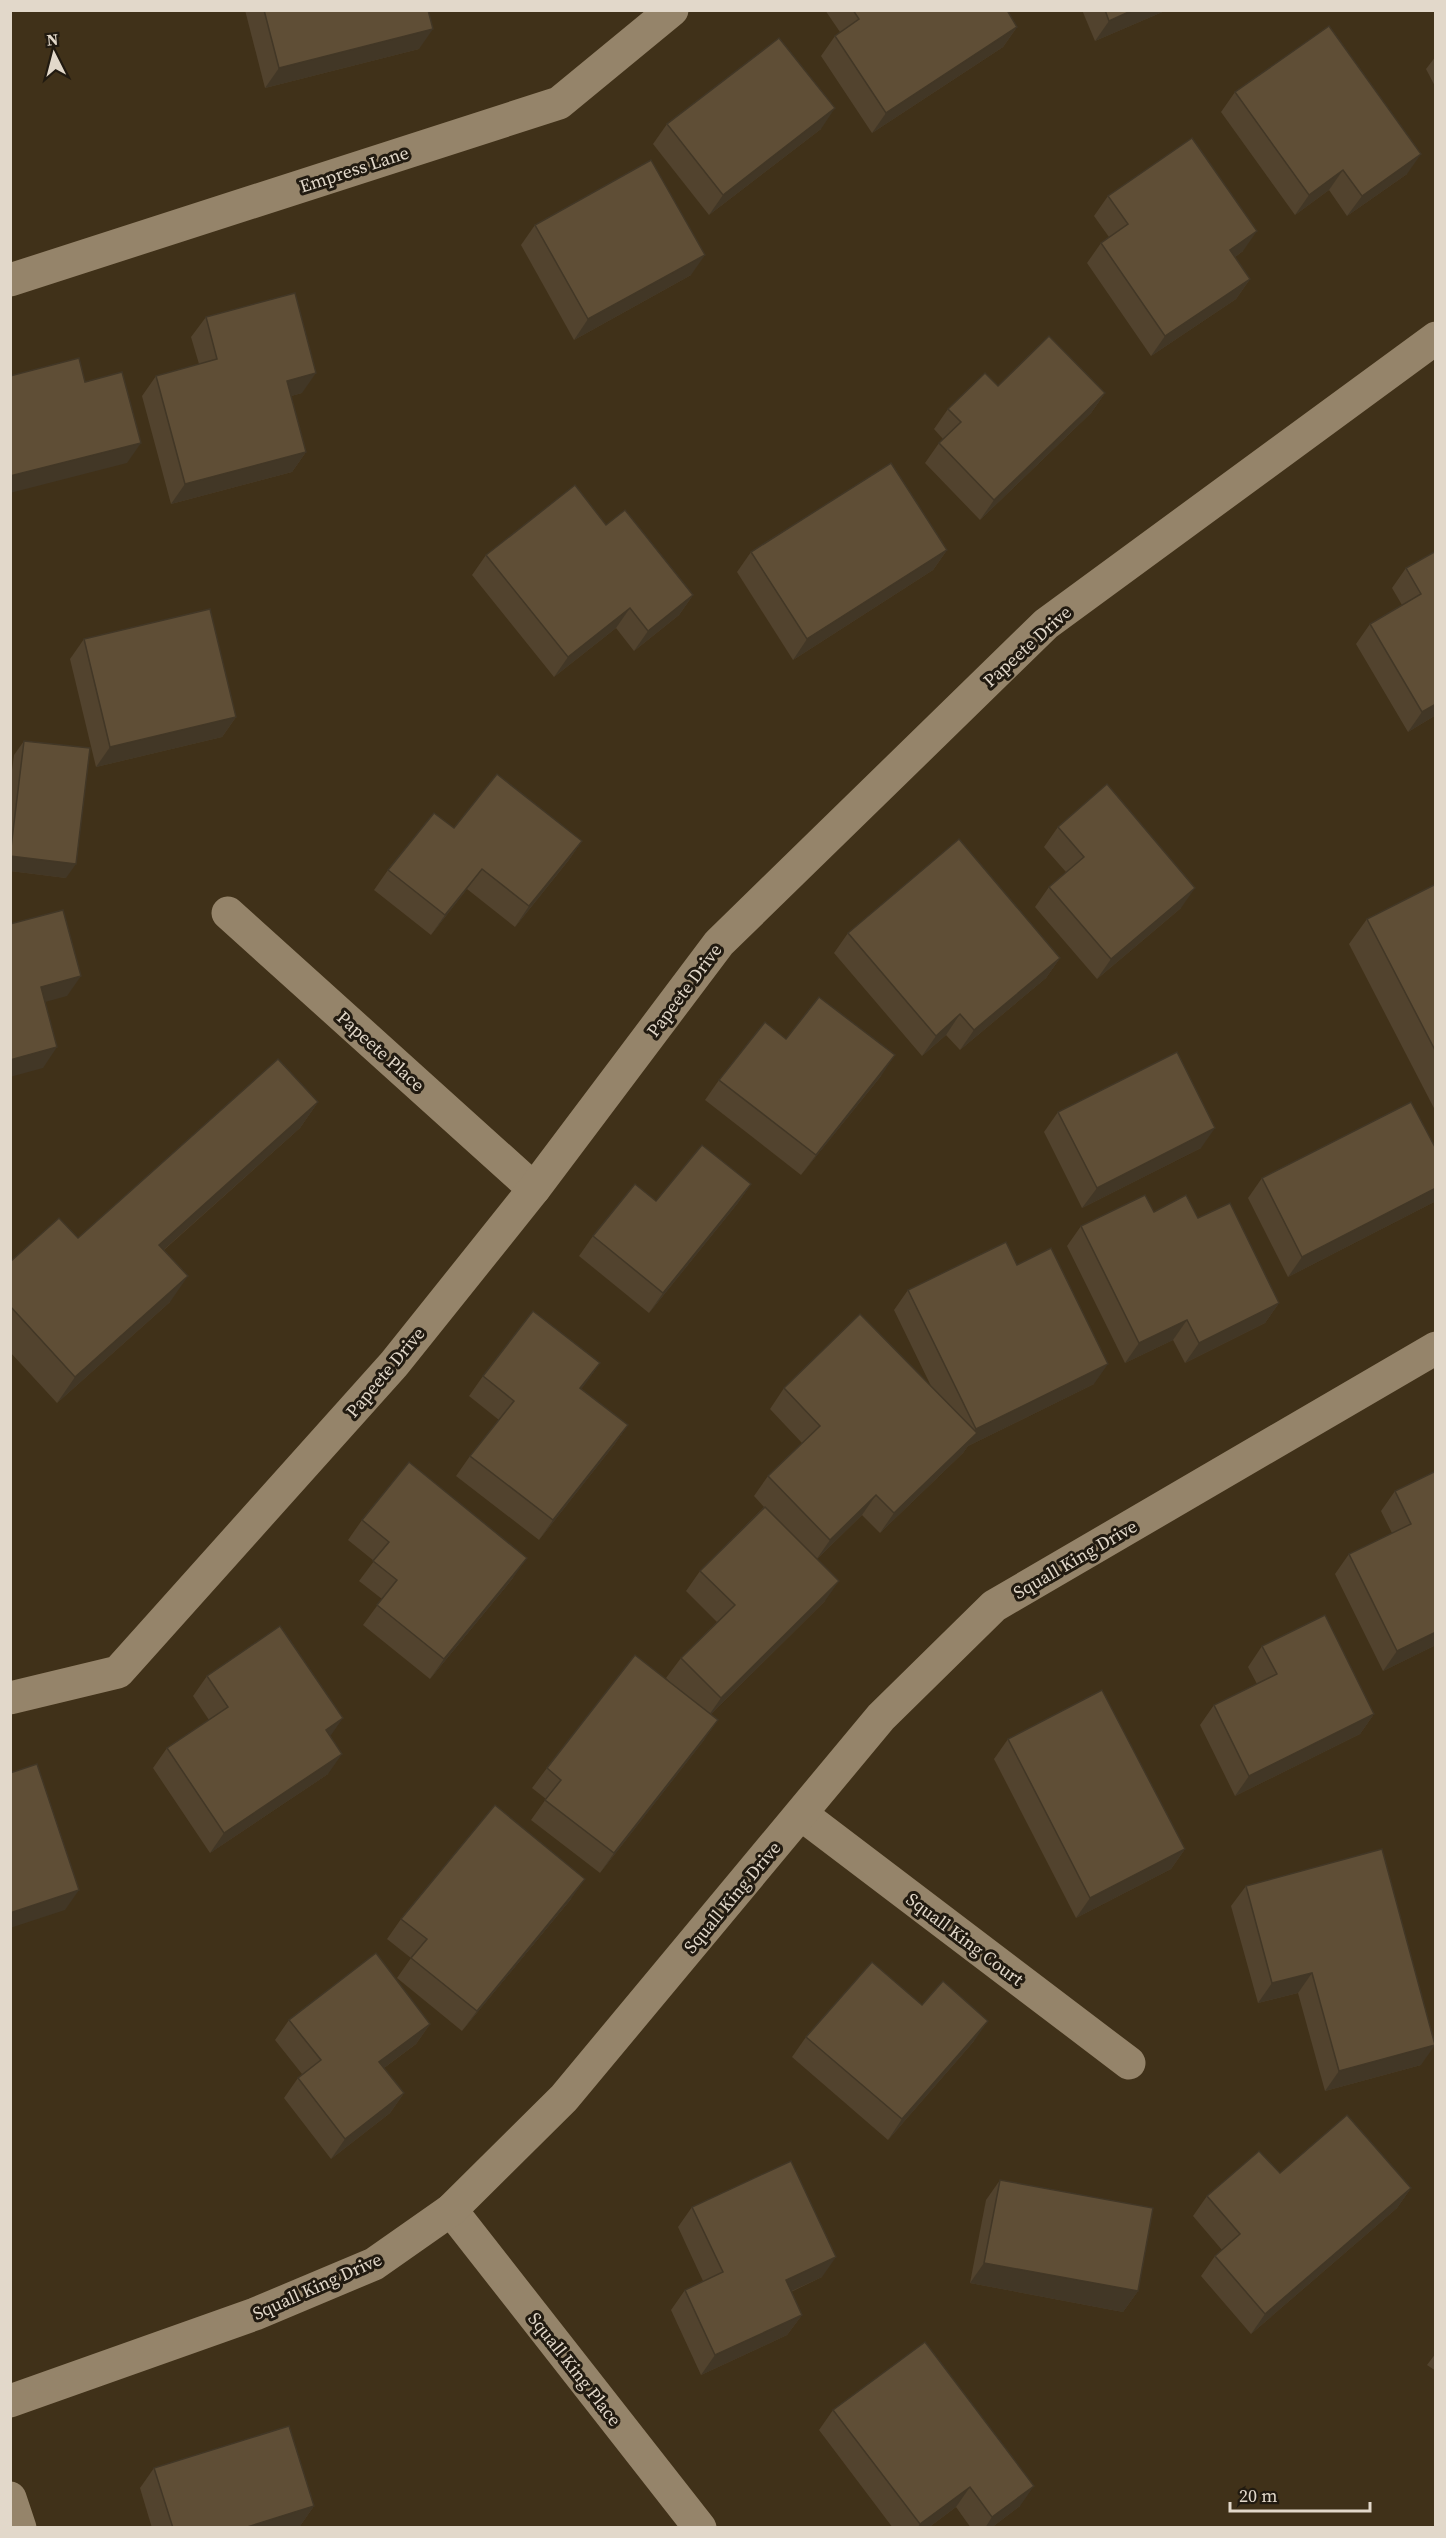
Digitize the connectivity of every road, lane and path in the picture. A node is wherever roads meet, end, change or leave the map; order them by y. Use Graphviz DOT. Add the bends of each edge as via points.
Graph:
graph roads {
  1 [pos="672,10"];
  2 [pos="10,280"];
  3 [pos="1436,338"];
  4 [pos="228,913"];
  5 [pos="534,1189"];
  6 [pos="1436,1348"];
  7 [pos="10,1698"];
  8 [pos="801,1814"];
  9 [pos="1129,2063"];
  10 [pos="451,2210"];
  11 [pos="10,2401"];
  12 [pos="10,2498"];
  13 [pos="20,2528"];
  14 [pos="700,2528"];
  1 -- 2 [label="street, Empress Lane" via="559,103"];
  3 -- 5 [label="street, Papeete Drive" via="1046,624 719,943"];
  4 -- 5 [label="street, Papeete Place"];
  5 -- 7 [label="street, Papeete Drive" via="394,1364 118,1672"];
  6 -- 8 [label="street, Squall King Drive" via="994,1606 881,1718"];
  8 -- 9 [label="street, Squall King Court"];
  8 -- 10 [label="street, Squall King Drive" via="564,2098"];
  10 -- 11 [label="street, Squall King Drive" via="374,2264 255,2314"];
  10 -- 14 [label="street, Squall King Place"];
  12 -- 13 [label="street"];
}
